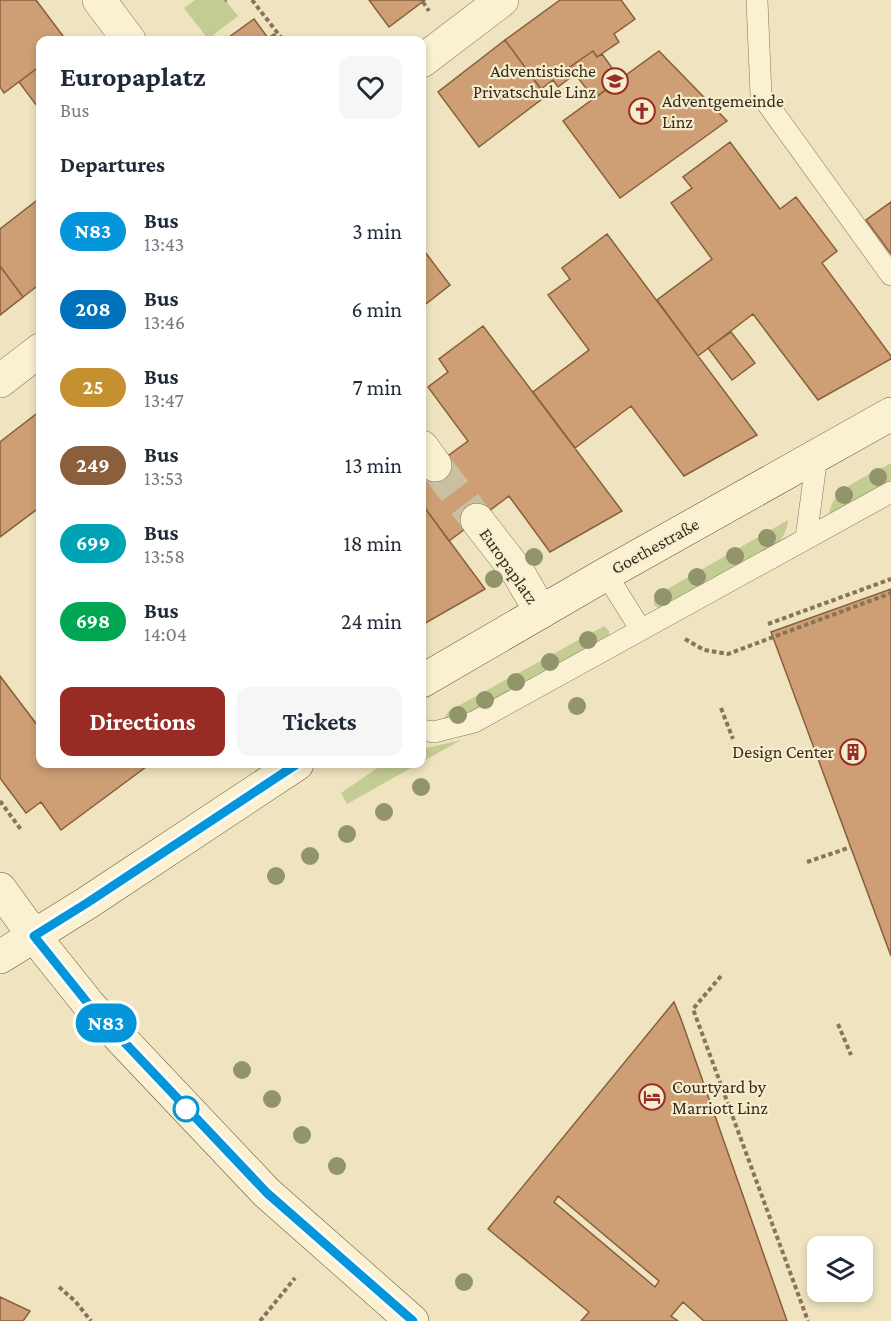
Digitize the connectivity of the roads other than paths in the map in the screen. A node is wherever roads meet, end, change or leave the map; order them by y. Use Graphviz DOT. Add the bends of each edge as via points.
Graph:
graph roads {
  1 [pos="99,0"];
  2 [pos="502,0"];
  3 [pos="756,0"];
  4 [pos="126,36"];
  5 [pos="426,58"];
  6 [pos="891,275"];
  7 [pos="36,353"];
  8 [pos="0,381"];
  9 [pos="891,414"];
  10 [pos="817,456"];
  11 [pos="891,492"];
  12 [pos="477,520"];
  13 [pos="806,538"];
  14 [pos="606,574"];
  15 [pos="541,612"];
  16 [pos="641,630"];
  17 [pos="426,679"];
  18 [pos="426,731"];
  19 [pos="291,768"];
  20 [pos="0,890"];
  21 [pos="34,936"];
  22 [pos="0,957"];
  23 [pos="412,1321"];
  1 -- 4 [label="main road"];
  2 -- 5 [label="main road"];
  3 -- 6 [label="lane" via="762,95"];
  7 -- 8 [label="main road"];
  9 -- 10 [label="main road, Goethestraße"];
  10 -- 13 [label="lane"];
  10 -- 14 [label="main road, Goethestraße"];
  11 -- 13 [label="lane"];
  12 -- 15 [label="main road, Europaplatz" via="519,574"];
  13 -- 16 [label="lane"];
  14 -- 15 [label="main road, Goethestraße"];
  14 -- 16 [label="lane"];
  15 -- 17 [label="main road, Goethestraße"];
  16 -- 18 [label="lane" via="474,722"];
  19 -- 21 [label="main road"];
  20 -- 21 [label="main road"];
  21 -- 22 [label="main road"];
  21 -- 23 [label="main road" via="90,1006 267,1193"];
}
